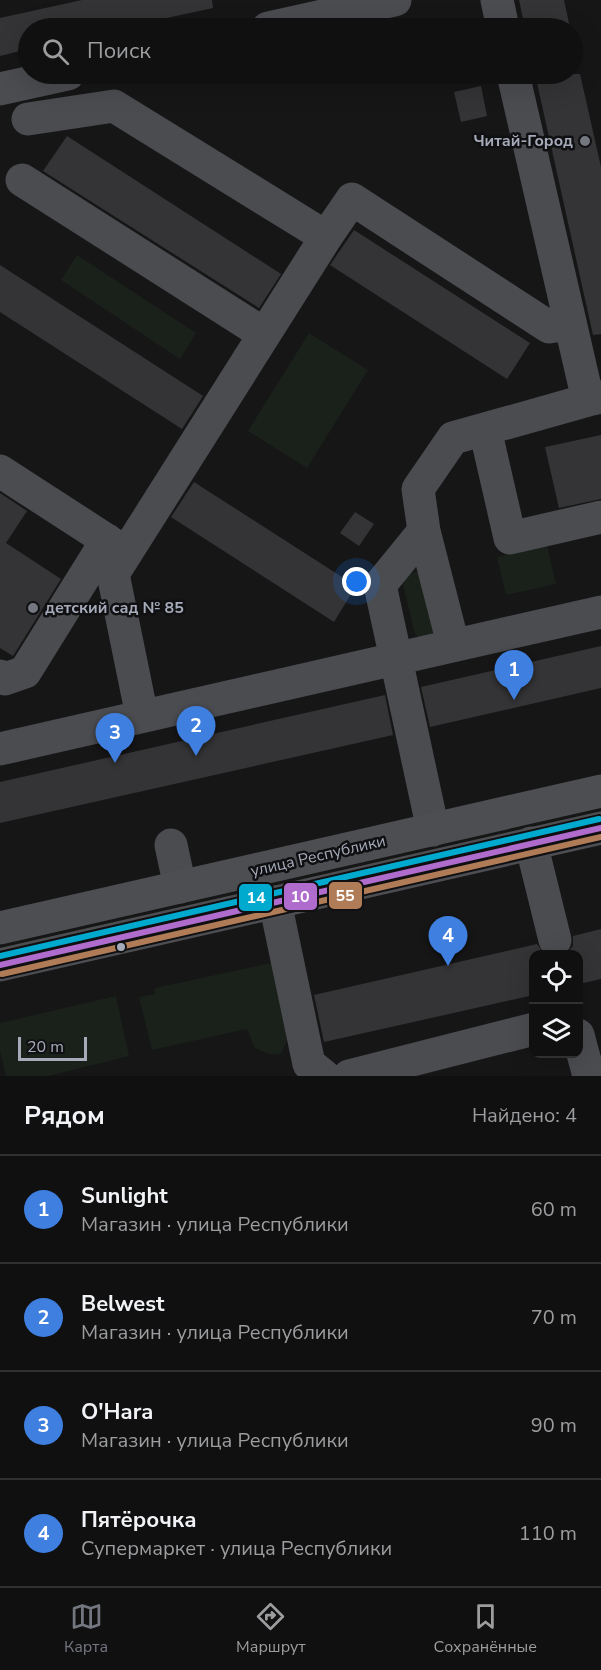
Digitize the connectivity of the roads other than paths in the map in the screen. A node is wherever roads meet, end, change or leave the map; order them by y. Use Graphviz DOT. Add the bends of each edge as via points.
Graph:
graph roads {
  1 [pos="395,0"];
  2 [pos="497,0"];
  3 [pos="313,18"];
  4 [pos="501,18"];
  5 [pos="23,84"];
  6 [pos="515,84"];
  7 [pos="0,89"];
  8 [pos="28,119"];
  9 [pos="22,180"];
  10 [pos="326,237"];
  11 [pos="569,324"];
  12 [pos="264,334"];
  13 [pos="594,398"];
  14 [pos="485,429"];
  15 [pos="0,471"];
  16 [pos="601,518"];
  17 [pos="424,531"];
  18 [pos="117,547"];
  19 [pos="601,612"];
  20 [pos="453,644"];
  21 [pos="395,659"];
  22 [pos="0,676"];
  23 [pos="142,716"];
  24 [pos="0,749"];
  25 [pos="601,791"];
  26 [pos="601,828"];
  27 [pos="432,830"];
  28 [pos="531,843"];
  29 [pos="171,845"];
  30 [pos="180,887"];
  31 [pos="275,902"];
  32 [pos="0,928"];
  33 [pos="555,940"];
  34 [pos="0,965"];
  35 [pos="529,1030"];
  36 [pos="583,1051"];
  37 [pos="315,1072"];
  38 [pos="349,1076"];
  39 [pos="589,1076"];
  1 -- 3 [label="lane"];
  2 -- 4 [label="lane"];
  5 -- 7 [label="lane"];
  6 -- 11 [label="lane"];
  8 -- 10 [label="lane" via="114,105"];
  9 -- 12 [label="lane"];
  10 -- 11 [label="lane" via="352,198 549,327"];
  10 -- 12 [label="lane"];
  11 -- 13 [label="lane"];
  12 -- 18 [label="lane"];
  13 -- 14 [label="lane"];
  14 -- 16 [label="lane" via="510,538"];
  14 -- 17 [label="lane" via="453,438 418,489"];
  15 -- 18 [label="lane"];
  17 -- 20 [label="lane"];
  17 -- 21 [label="lane" via="380,585"];
  18 -- 22 [label="lane" via="25,672 5,679"];
  18 -- 23 [label="lane" via="113,574"];
  19 -- 20 [label="lane"];
  20 -- 21 [label="lane"];
  21 -- 23 [label="lane"];
  21 -- 27 [label="lane"];
  23 -- 24 [label="lane"];
  25 -- 27 [label="main road, улица Республики"];
  26 -- 28 [label="main road"];
  27 -- 30 [label="main road, улица Республики"];
  28 -- 31 [label="main road"];
  28 -- 33 [label="lane"];
  29 -- 30 [label="lane"];
  30 -- 32 [label="main road, улица Республики"];
  31 -- 34 [label="main road"];
  31 -- 37 [label="lane"];
  35 -- 38 [label="lane"];
  36 -- 39 [label="lane"];
}
